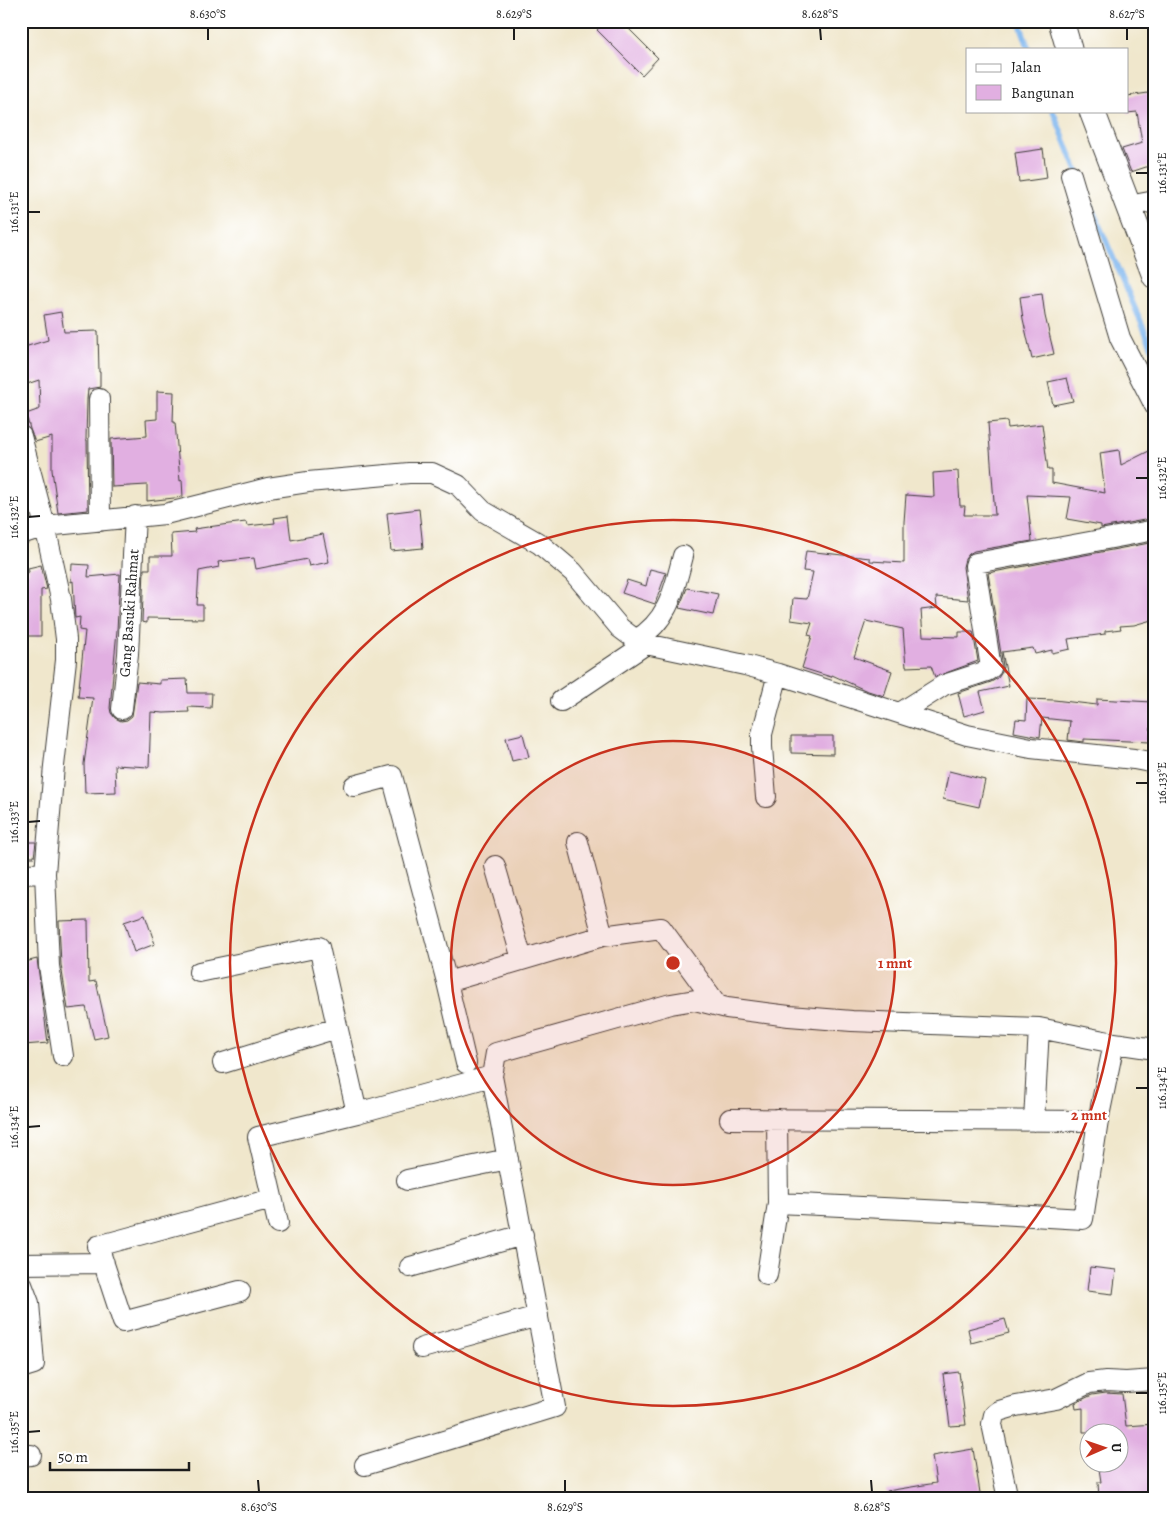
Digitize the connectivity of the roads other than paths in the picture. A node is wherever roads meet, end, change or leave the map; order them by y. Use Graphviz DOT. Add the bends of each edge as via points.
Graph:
graph roads {
  1 [pos="1061,21"];
  2 [pos="1069,48"];
  3 [pos="1092,112"];
  4 [pos="1071,175"];
  5 [pos="1155,201"];
  6 [pos="1128,206"];
  7 [pos="1154,272"];
  8 [pos="100,399"];
  9 [pos="1155,406"];
  10 [pos="21,436"];
  11 [pos="135,516"];
  12 [pos="100,521"];
  13 [pos="45,526"];
  14 [pos="1155,530"];
  15 [pos="21,534"];
  16 [pos="683,556"];
  17 [pos="641,642"];
  18 [pos="778,674"];
  19 [pos="561,701"];
  20 [pos="122,709"];
  21 [pos="900,713"];
  22 [pos="1155,763"];
  23 [pos="354,786"];
  24 [pos="766,797"];
  25 [pos="578,842"];
  26 [pos="496,866"];
  27 [pos="45,872"];
  28 [pos="21,874"];
  29 [pos="603,936"];
  30 [pos="522,959"];
  31 [pos="199,972"];
  32 [pos="446,982"];
  33 [pos="718,1006"];
  34 [pos="338,1028"];
  35 [pos="1039,1028"];
  36 [pos="1114,1043"];
  37 [pos="1155,1049"];
  38 [pos="63,1056"];
  39 [pos="224,1063"];
  40 [pos="466,1063"];
  41 [pos="492,1076"];
  42 [pos="357,1113"];
  43 [pos="730,1119"];
  44 [pos="777,1119"];
  45 [pos="1034,1121"];
  46 [pos="1098,1121"];
  47 [pos="508,1159"];
  48 [pos="407,1180"];
  49 [pos="272,1199"];
  50 [pos="778,1204"];
  51 [pos="278,1223"];
  52 [pos="523,1235"];
  53 [pos="104,1263"];
  54 [pos="21,1264"];
  55 [pos="410,1267"];
  56 [pos="768,1275"];
  57 [pos="21,1282"];
  58 [pos="240,1292"];
  59 [pos="538,1316"];
  60 [pos="422,1348"];
  61 [pos="21,1368"];
  62 [pos="1155,1380"];
  63 [pos="365,1465"];
  64 [pos="1008,1499"];
  1 -- 2 [label="street"];
  3 -- 6 [label="street"];
  4 -- 9 [label="street" via="1120,338"];
  5 -- 6 [label="street"];
  6 -- 7 [label="street"];
  8 -- 12 [label="street"];
  10 -- 13 [label="street"];
  11 -- 12 [label="street"];
  11 -- 17 [label="street" via="165,514 268,488 308,482 409,473 438,474 458,485 483,511 540,544 572,572 620,628"];
  11 -- 20 [label="street, Gang Basuki Rahmat"];
  12 -- 13 [label="street"];
  13 -- 15 [label="street"];
  13 -- 27 [label="street" via="66,639"];
  14 -- 21 [label="street" via="976,563 991,668 944,685"];
  16 -- 17 [label="street" via="670,602"];
  17 -- 18 [label="street"];
  17 -- 19 [label="street"];
  18 -- 21 [label="street"];
  18 -- 24 [label="street" via="762,734"];
  21 -- 22 [label="street" via="988,740"];
  23 -- 32 [label="street" via="392,776"];
  25 -- 29 [label="street"];
  26 -- 30 [label="street"];
  27 -- 28 [label="street"];
  27 -- 38 [label="street" via="49,966"];
  29 -- 30 [label="street"];
  29 -- 33 [label="street" via="661,928"];
  30 -- 32 [label="street"];
  31 -- 34 [label="street" via="319,946"];
  32 -- 40 [label="street"];
  33 -- 35 [label="street" via="852,1021"];
  33 -- 41 [label="street" via="695,1000 671,1004 496,1052"];
  34 -- 39 [label="street"];
  34 -- 42 [label="street"];
  35 -- 36 [label="street"];
  35 -- 45 [label="street"];
  36 -- 37 [label="street"];
  36 -- 46 [label="street"];
  41 -- 42 [label="street"];
  41 -- 47 [label="street"];
  42 -- 49 [label="street" via="258,1137"];
  43 -- 44 [label="street"];
  44 -- 45 [label="street"];
  44 -- 50 [label="street"];
  45 -- 46 [label="street"];
  46 -- 50 [label="street" via="1083,1219"];
  47 -- 48 [label="street"];
  47 -- 52 [label="street"];
  49 -- 51 [label="street"];
  49 -- 53 [label="street" via="98,1246"];
  50 -- 56 [label="street"];
  52 -- 55 [label="street"];
  52 -- 59 [label="street"];
  53 -- 54 [label="street"];
  53 -- 58 [label="street" via="123,1322"];
  57 -- 61 [label="street" via="29,1303 34,1364"];
  59 -- 60 [label="street"];
  59 -- 63 [label="street" via="555,1407"];
  62 -- 64 [label="street" via="1089,1383 1056,1399 999,1411 992,1424"];
}
